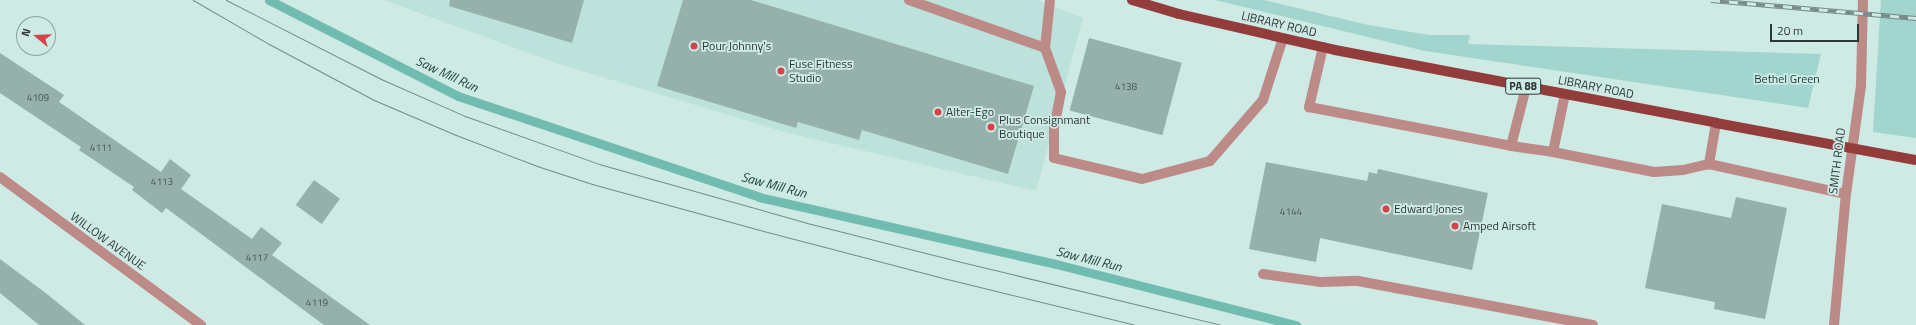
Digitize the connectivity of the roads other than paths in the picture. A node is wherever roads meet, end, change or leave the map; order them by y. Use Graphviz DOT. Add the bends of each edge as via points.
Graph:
graph roads {
  1 [pos="909,0"];
  2 [pos="1050,0"];
  3 [pos="1132,0"];
  4 [pos="1863,0"];
  5 [pos="1283,38"];
  6 [pos="1323,47"];
  7 [pos="1045,48"];
  8 [pos="1526,87"];
  9 [pos="1565,94"];
  10 [pos="1716,124"];
  11 [pos="1511,146"];
  12 [pos="1851,148"];
  13 [pos="1553,152"];
  14 [pos="1916,160"];
  15 [pos="1709,164"];
  16 [pos="0,177"];
  17 [pos="1846,194"];
  18 [pos="1263,274"];
  19 [pos="201,325"];
  20 [pos="1593,325"];
  21 [pos="1834,325"];
  1 -- 7 [label="street"];
  2 -- 7 [label="street"];
  3 -- 5 [label="main road, LIBRARY ROAD / PA 88" via="1179,14"];
  4 -- 12 [label="street, SMITH ROAD" via="1861,86"];
  5 -- 6 [label="main road, LIBRARY ROAD / PA 88"];
  5 -- 7 [label="street" via="1263,100 1210,161 1142,179 1054,158 1054,128 1061,92"];
  6 -- 8 [label="main road, LIBRARY ROAD / PA 88"];
  6 -- 11 [label="street" via="1309,107"];
  8 -- 9 [label="main road, LIBRARY ROAD / PA 88"];
  8 -- 11 [label="street"];
  9 -- 10 [label="main road, LIBRARY ROAD / PA 88"];
  9 -- 13 [label="street"];
  10 -- 12 [label="main road, LIBRARY ROAD / PA 88"];
  10 -- 15 [label="street"];
  11 -- 13 [label="street"];
  12 -- 14 [label="main road, LIBRARY ROAD / PA 88"];
  12 -- 17 [label="street, SMITH ROAD"];
  13 -- 15 [label="street" via="1654,172 1683,170"];
  15 -- 17 [label="street"];
  16 -- 19 [label="street, WILLOW AVENUE"];
  17 -- 21 [label="street, SMITH ROAD"];
  18 -- 20 [label="street" via="1321,282 1358,282"];
}
